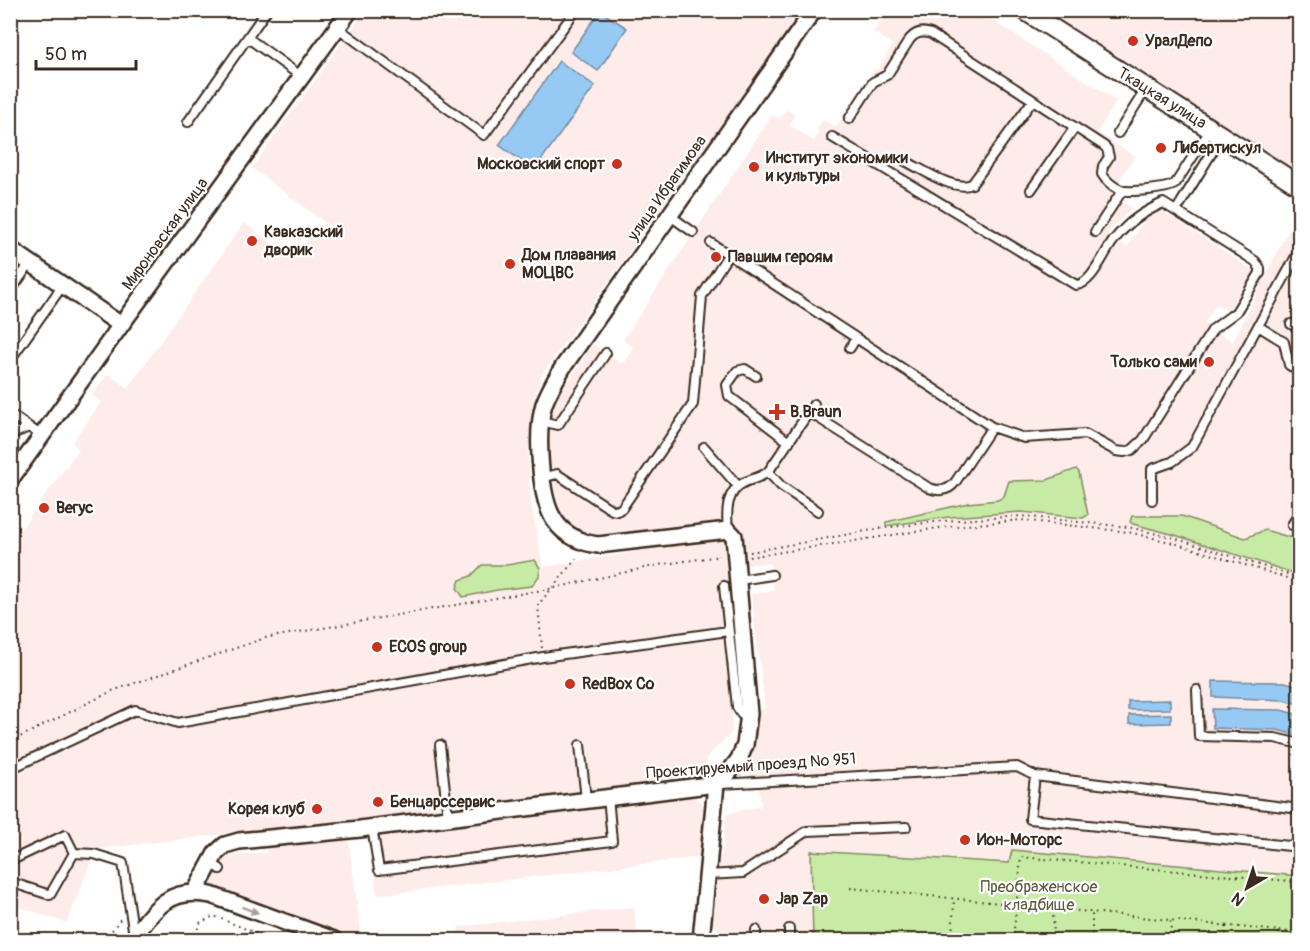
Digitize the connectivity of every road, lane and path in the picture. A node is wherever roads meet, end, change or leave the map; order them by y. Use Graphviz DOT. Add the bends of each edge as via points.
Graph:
graph roads {
  1 [pos="267,10"];
  2 [pos="351,10"];
  3 [pos="576,10"];
  4 [pos="814,10"];
  5 [pos="1024,10"];
  6 [pos="338,28"];
  7 [pos="248,38"];
  8 [pos="302,77"];
  9 [pos="1146,88"];
  10 [pos="1033,100"];
  11 [pos="849,119"];
  12 [pos="188,122"];
  13 [pos="1076,127"];
  14 [pos="1216,133"];
  15 [pos="1118,134"];
  16 [pos="832,137"];
  17 [pos="904,161"];
  18 [pos="1299,186"];
  19 [pos="1031,190"];
  20 [pos="1122,191"];
  21 [pos="1176,211"];
  22 [pos="669,215"];
  23 [pos="693,232"];
  24 [pos="1095,232"];
  25 [pos="711,243"];
  26 [pos="10,249"];
  27 [pos="1299,249"];
  28 [pos="728,255"];
  29 [pos="30,262"];
  30 [pos="63,285"];
  31 [pos="10,291"];
  32 [pos="1291,324"];
  33 [pos="121,325"];
  34 [pos="1258,326"];
  35 [pos="1299,329"];
  36 [pos="856,339"];
  37 [pos="850,348"];
  38 [pos="606,353"];
  39 [pos="10,360"];
  40 [pos="1299,372"];
  41 [pos="756,376"];
  42 [pos="814,404"];
  43 [pos="808,412"];
  44 [pos="10,414"];
  45 [pos="541,421"];
  46 [pos="992,427"];
  47 [pos="35,431"];
  48 [pos="10,435"];
  49 [pos="789,442"];
  50 [pos="704,447"];
  51 [pos="768,472"];
  52 [pos="543,478"];
  53 [pos="10,480"];
  54 [pos="738,486"];
  55 [pos="1152,500"];
  56 [pos="818,511"];
  57 [pos="1299,512"];
  58 [pos="1292,525"];
  59 [pos="728,530"];
  60 [pos="737,556"];
  61 [pos="576,559"];
  62 [pos="772,575"];
  63 [pos="1299,580"];
  64 [pos="732,583"];
  65 [pos="554,588"];
  66 [pos="728,631"];
  67 [pos="543,657"];
  68 [pos="1197,690"];
  69 [pos="749,714"];
  70 [pos="10,742"];
  71 [pos="1299,744"];
  72 [pos="440,745"];
  73 [pos="580,745"];
  74 [pos="10,768"];
  75 [pos="1035,776"];
  76 [pos="716,784"];
  77 [pos="608,796"];
  78 [pos="586,799"];
  79 [pos="1299,809"];
  80 [pos="448,817"];
  81 [pos="906,827"];
  82 [pos="365,831"];
  83 [pos="1299,847"];
  84 [pos="74,853"];
  85 [pos="10,861"];
  86 [pos="707,875"];
  87 [pos="10,882"];
  88 [pos="1299,882"];
  89 [pos="850,888"];
  90 [pos="195,892"];
  91 [pos="954,900"];
  92 [pos="1016,906"];
  93 [pos="1053,910"];
  94 [pos="1092,914"];
  95 [pos="1170,921"];
  96 [pos="1227,926"];
  97 [pos="789,929"];
  98 [pos="756,930"];
  99 [pos="1279,932"];
  100 [pos="1299,933"];
  101 [pos="133,938"];
  102 [pos="193,940"];
  103 [pos="273,940"];
  104 [pos="334,940"];
  105 [pos="701,940"];
  106 [pos="756,940"];
  107 [pos="789,940"];
  108 [pos="952,940"];
  109 [pos="1013,940"];
  110 [pos="1054,940"];
  111 [pos="1092,940"];
  112 [pos="1172,940"];
  113 [pos="1226,940"];
  114 [pos="1278,940"];
  1 -- 7 [label="lane"];
  2 -- 6 [label="street, Мироновская улица"];
  3 -- 6 [label="lane" via="484,135"];
  4 -- 22 [label="street, улица Ибрагимова"];
  5 -- 9 [label="street, Ткацкая улица"];
  6 -- 8 [label="street, Мироновская улица"];
  7 -- 8 [label="lane"];
  7 -- 12 [label="lane"];
  8 -- 33 [label="street, Мироновская улица"];
  9 -- 14 [label="street, Ткацкая улица"];
  9 -- 15 [label="lane"];
  10 -- 11 [label="lane" via="932,34 922,32 910,39 886,75 873,82"];
  10 -- 13 [label="lane"];
  10 -- 17 [label="lane" via="966,187"];
  13 -- 19 [label="lane"];
  13 -- 20 [label="lane" via="1107,148 1109,157 1102,174"];
  14 -- 18 [label="street, Ткацкая улица"];
  14 -- 20 [label="lane" via="1175,184"];
  14 -- 21 [label="lane"];
  16 -- 21 [label="lane" via="1076,285 1088,279 1114,239 1137,215 1162,203"];
  20 -- 24 [label="lane"];
  21 -- 46 [label="lane" via="1255,261 1260,273 1236,312 1213,329 1138,446 1116,451 1085,434 1024,438"];
  22 -- 23 [label="lane"];
  22 -- 45 [label="street, улица Ибрагимова" via="551,387"];
  25 -- 28 [label="lane"];
  26 -- 29 [label="street"];
  27 -- 34 [label="lane"];
  28 -- 36 [label="lane"];
  28 -- 52 [label="lane" via="702,296 693,404 622,508 612,510 557,474"];
  29 -- 30 [label="street"];
  29 -- 31 [label="lane"];
  30 -- 33 [label="street"];
  30 -- 39 [label="lane"];
  32 -- 35 [label="lane"];
  33 -- 47 [label="street, Мироновская улица"];
  34 -- 40 [label="lane" via="1284,342 1289,365"];
  34 -- 55 [label="lane" via="1192,447 1172,462 1152,469"];
  36 -- 37 [label="lane"];
  36 -- 46 [label="lane"];
  38 -- 45 [label="lane" via="558,425"];
  41 -- 49 [label="lane" via="745,369 737,371 727,385 729,396"];
  42 -- 43 [label="lane"];
  43 -- 46 [label="lane" via="929,488 941,491 956,482"];
  43 -- 49 [label="lane"];
  44 -- 47 [label="lane"];
  45 -- 52 [label="street, улица Ибрагимова"];
  47 -- 48 [label="lane"];
  47 -- 53 [label="street, Мироновская улица"];
  49 -- 51 [label="lane"];
  50 -- 54 [label="lane"];
  51 -- 54 [label="lane"];
  51 -- 56 [label="lane" via="781,486"];
  52 -- 59 [label="street, улица Ибрагимова" via="555,522 566,533 590,544"];
  54 -- 59 [label="lane" via="727,507"];
  57 -- 58 [label="lane"];
  59 -- 60 [label="street" via="734,536"];
  60 -- 63 [label="path" via="1021,520 1128,532"];
  60 -- 63 [label="path" via="883,528 1021,516 1128,527 1174,538"];
  60 -- 64 [label="street"];
  60 -- 65 [label="path" via="658,565"];
  61 -- 65 [label="path"];
  62 -- 64 [label="lane"];
  64 -- 66 [label="lane"];
  64 -- 69 [label="street"];
  65 -- 67 [label="path" via="538,605"];
  65 -- 70 [label="path" via="265,638 112,691"];
  66 -- 67 [label="lane"];
  66 -- 69 [label="lane" via="736,707 741,715"];
  67 -- 74 [label="lane" via="178,723 135,710"];
  68 -- 71 [label="lane" via="1199,736 1275,738"];
  69 -- 76 [label="street" via="744,759"];
  72 -- 80 [label="lane"];
  73 -- 78 [label="lane"];
  75 -- 76 [label="lane, Проектируемый проезд № 951" via="1017,767"];
  75 -- 79 [label="lane, Проектируемый проезд № 951"];
  75 -- 83 [label="lane" via="1030,819"];
  76 -- 77 [label="street, Проектируемый проезд № 951"];
  76 -- 86 [label="street"];
  77 -- 78 [label="street, Проектируемый проезд № 951"];
  77 -- 82 [label="lane" via="612,841 379,870"];
  78 -- 80 [label="street, Проектируемый проезд № 951"];
  80 -- 82 [label="street, Проектируемый проезд № 951"];
  81 -- 86 [label="lane" via="807,831 743,873"];
  82 -- 90 [label="street, Проектируемый проезд № 951" via="225,845"];
  84 -- 85 [label="lane" via="65,835"];
  84 -- 87 [label="lane" via="50,895"];
  84 -- 101 [label="lane" via="94,854 123,863"];
  86 -- 105 [label="street"];
  88 -- 92 [label="path" via="1021,857"];
  89 -- 91 [label="path"];
  90 -- 101 [label="street" via="175,895 154,909"];
  90 -- 104 [label="street, one-way"];
  91 -- 92 [label="path"];
  91 -- 108 [label="path"];
  92 -- 93 [label="path"];
  92 -- 109 [label="path"];
  93 -- 94 [label="path"];
  93 -- 110 [label="path"];
  94 -- 95 [label="path"];
  94 -- 111 [label="path"];
  95 -- 96 [label="path"];
  95 -- 112 [label="path"];
  96 -- 99 [label="path"];
  96 -- 113 [label="path"];
  97 -- 107 [label="lane"];
  98 -- 106 [label="lane"];
  99 -- 100 [label="path"];
  99 -- 114 [label="path"];
  102 -- 103 [label="path" via="200,923 214,916"];
}
